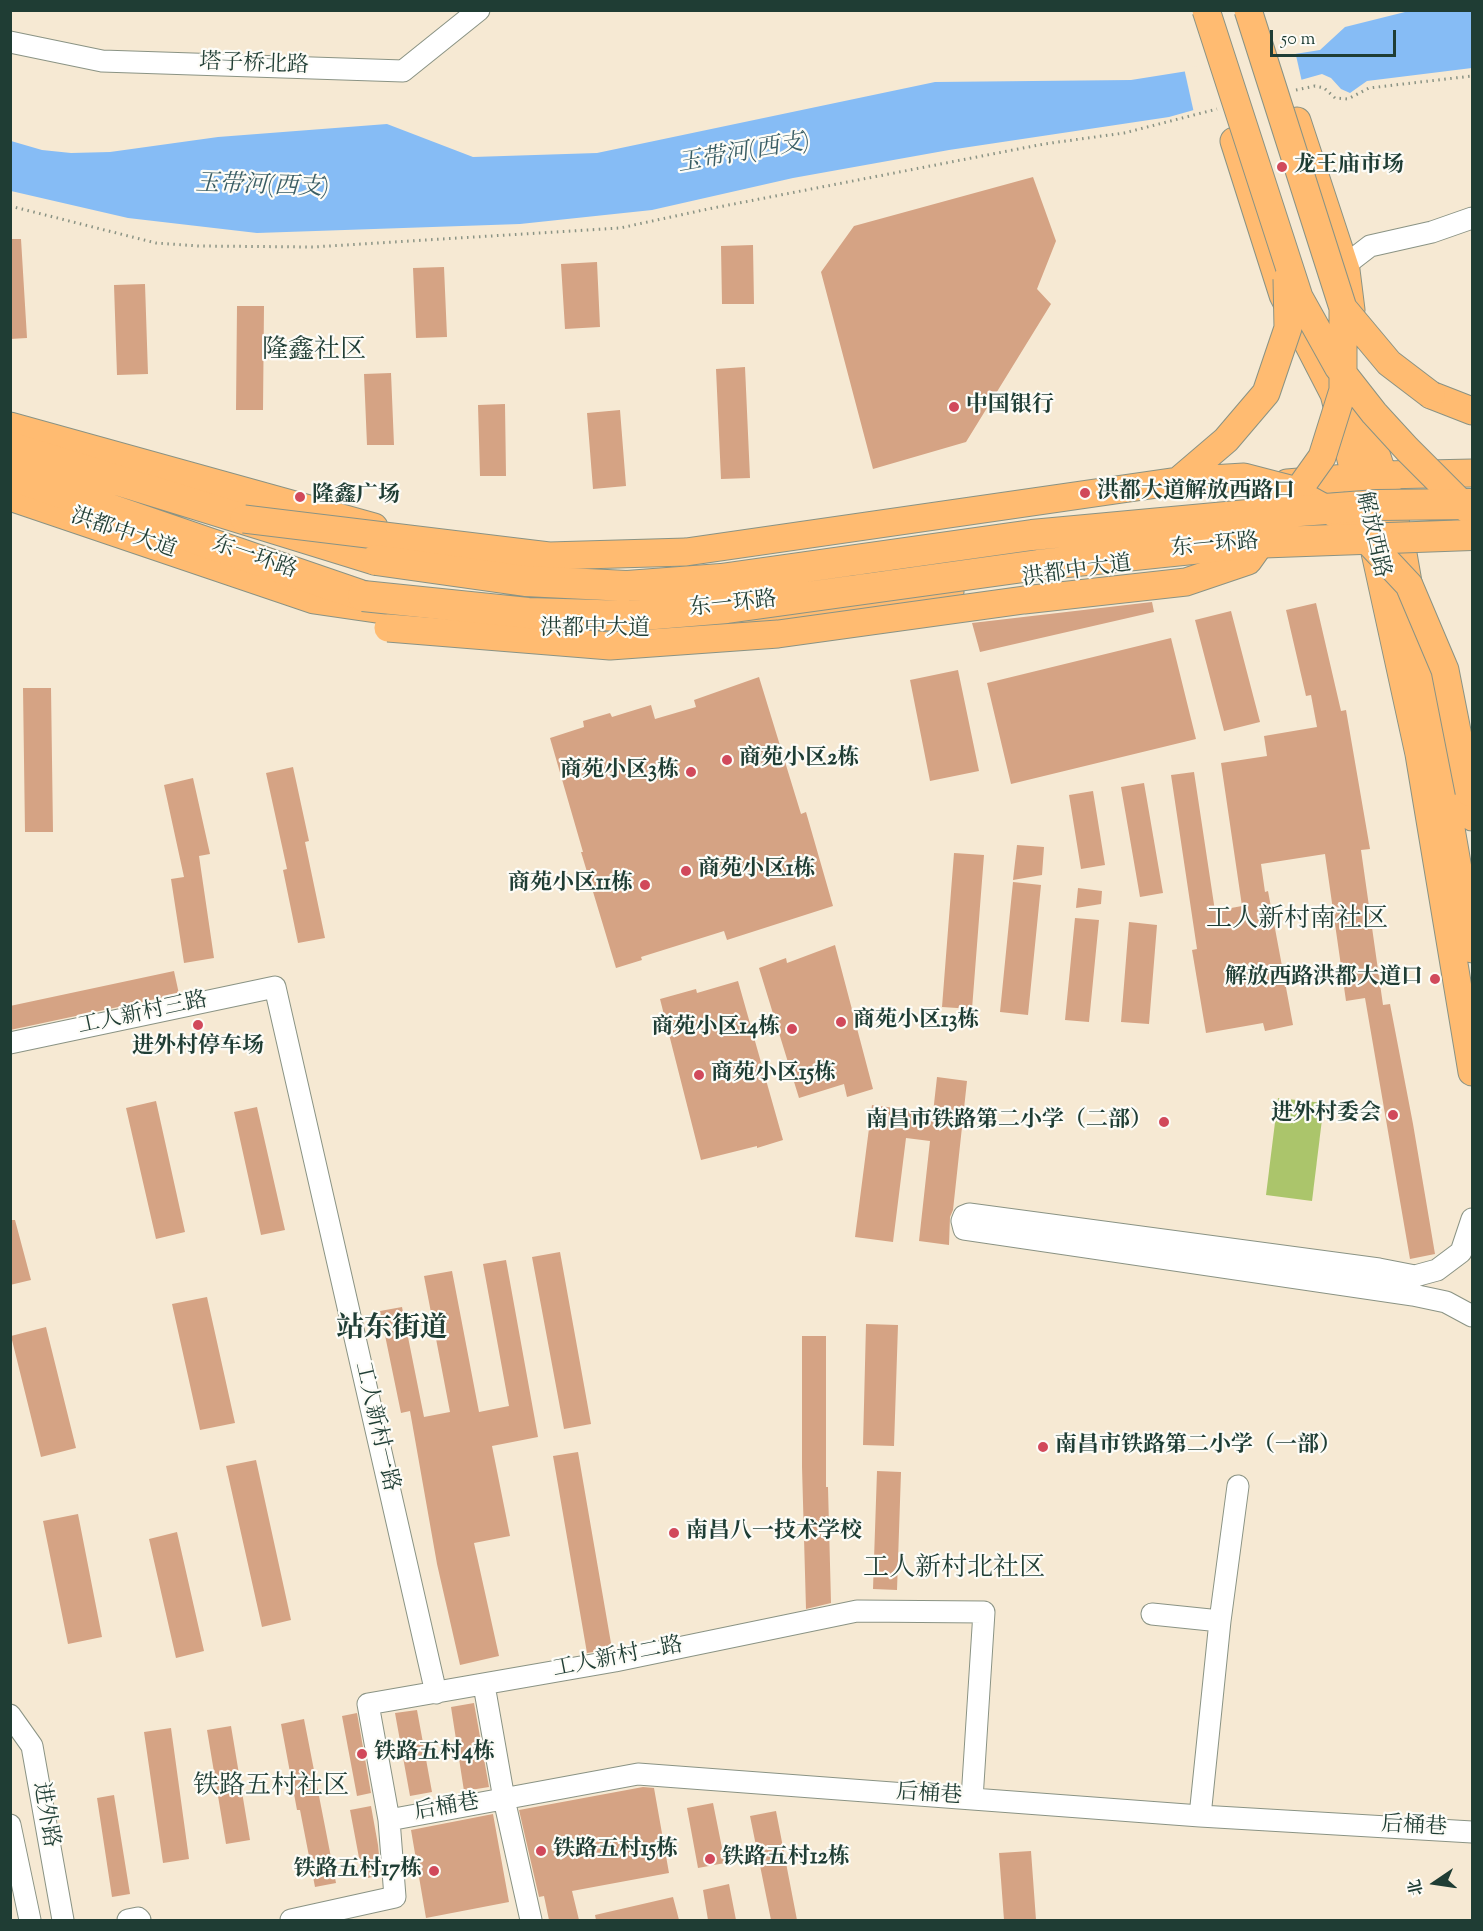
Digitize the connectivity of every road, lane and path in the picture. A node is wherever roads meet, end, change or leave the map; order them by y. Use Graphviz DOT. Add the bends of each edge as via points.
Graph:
graph roads {
  1 [pos="479,10"];
  2 [pos="1263,10"];
  3 [pos="1219,13"];
  4 [pos="10,42"];
  5 [pos="1473,76"];
  6 [pos="1292,91"];
  7 [pos="1224,107"];
  8 [pos="1265,131"];
  9 [pos="10,206"];
  10 [pos="1473,218"];
  11 [pos="1287,260"];
  12 [pos="1344,266"];
  13 [pos="1343,308"];
  14 [pos="1346,398"];
  15 [pos="1473,411"];
  16 [pos="10,426"];
  17 [pos="10,447"];
  18 [pos="1470,472"];
  19 [pos="10,475"];
  20 [pos="1370,476"];
  21 [pos="1178,481"];
  22 [pos="10,497"];
  23 [pos="1473,504"];
  24 [pos="10,508"];
  25 [pos="1473,512"];
  26 [pos="244,519"];
  27 [pos="1473,535"];
  28 [pos="1473,542"];
  29 [pos="1374,548"];
  30 [pos="1402,548"];
  31 [pos="1473,763"];
  32 [pos="1471,804"];
  33 [pos="1473,949"];
  34 [pos="275,987"];
  35 [pos="10,1043"];
  36 [pos="1473,1072"];
  37 [pos="1473,1219"];
  38 [pos="1473,1316"];
  39 [pos="1238,1486"];
  40 [pos="1152,1614"];
  41 [pos="1220,1621"];
  42 [pos="484,1684"];
  43 [pos="436,1693"];
  44 [pos="10,1715"];
  45 [pos="504,1799"];
  46 [pos="972,1799"];
  47 [pos="1200,1816"];
  48 [pos="389,1820"];
  49 [pos="10,1825"];
  50 [pos="1473,1832"];
  51 [pos="30,1920"];
  52 [pos="63,1920"];
  53 [pos="128,1920"];
  54 [pos="140,1920"];
  55 [pos="291,1920"];
  56 [pos="531,1920"];
  1 -- 4 [label="street, 塔子桥北路" via="403,71 102,61"];
  2 -- 8 [label="main road"];
  3 -- 8 [label="main road"];
  3 -- 8 [label="main road, 解放西路"];
  3 -- 11 [label="main road, bridge"];
  3 -- 13 [label="main road, bridge"];
  5 -- 6 [label="path" via="1369,88 1348,99 1335,98 1315,86"];
  7 -- 9 [label="path" via="1124,133 1044,144 620,228 313,247 199,246 156,243"];
  8 -- 12 [label="main road"];
  8 -- 14 [label="main road, 解放西路"];
  8 -- 14 [label="main road" via="1283,295"];
  10 -- 12 [label="street" via="1370,246"];
  11 -- 21 [label="main road, bridge" via="1288,328 1266,393 1226,440"];
  11 -- 25 [label="main road, bridge" via="1299,297 1338,367 1407,449"];
  12 -- 14 [label="main road" via="1354,340"];
  13 -- 15 [label="main road, bridge" via="1389,363 1431,395"];
  13 -- 24 [label="main road, bridge" via="1343,390 1322,457 1248,561 1186,582 778,634 610,646 388,628 275,604"];
  14 -- 20 [label="main road, 解放西路"];
  16 -- 20 [label="main road" via="507,561 606,564 702,559 960,518 1192,491"];
  17 -- 26 [label="highway, 东一环路"];
  18 -- 20 [label="main road"];
  19 -- 27 [label="highway, 东一环路, bridge" via="363,596 528,613 631,616 716,609 1038,565 1250,543"];
  20 -- 29 [label="main road, 解放西路"];
  20 -- 30 [label="main road, 解放西路"];
  21 -- 26 [label="main road, bridge" via="686,552 549,556"];
  21 -- 32 [label="main road, bridge" via="1244,477 1290,489 1350,522 1409,585 1445,670"];
  22 -- 29 [label="main road, 洪都中大道" via="314,600 553,634 608,635 709,626 1145,563 1254,552"];
  23 -- 26 [label="highway, 东一环路, bridge" via="1365,506 1032,535 721,579 627,586 525,581 376,560"];
  28 -- 30 [label="main road, 洪都中大道"];
  29 -- 30 [label="main road, 洪都中大道"];
  29 -- 36 [label="main road, 解放西路" via="1419,754"];
  30 -- 33 [label="main road, 解放西路"];
  31 -- 32 [label="main road"];
  34 -- 35 [label="street, 工人新村三路"];
  34 -- 43 [label="street, 工人新村一路"];
  37 -- 38 [label="street" via="1461,1252 1437,1270 1415,1276 969,1214 962,1221 964,1229 1413,1295 1446,1302"];
  39 -- 41 [label="street"];
  40 -- 41 [label="street"];
  41 -- 47 [label="street"];
  42 -- 43 [label="street, 工人新村二路"];
  42 -- 45 [label="street"];
  42 -- 46 [label="street, 工人新村二路" via="857,1611 984,1612"];
  43 -- 48 [label="street, 工人新村二路" via="368,1704"];
  44 -- 52 [label="street, 进外路" via="32,1746"];
  45 -- 46 [label="street, 后桶巷" via="638,1774"];
  45 -- 48 [label="street, 后桶巷"];
  45 -- 56 [label="street"];
  46 -- 47 [label="street, 后桶巷"];
  47 -- 50 [label="street, 后桶巷"];
  48 -- 55 [label="street, 工人新村二路" via="395,1897"];
  49 -- 51 [label="street, 进外路"];
  53 -- 54 [label="street"];
}
